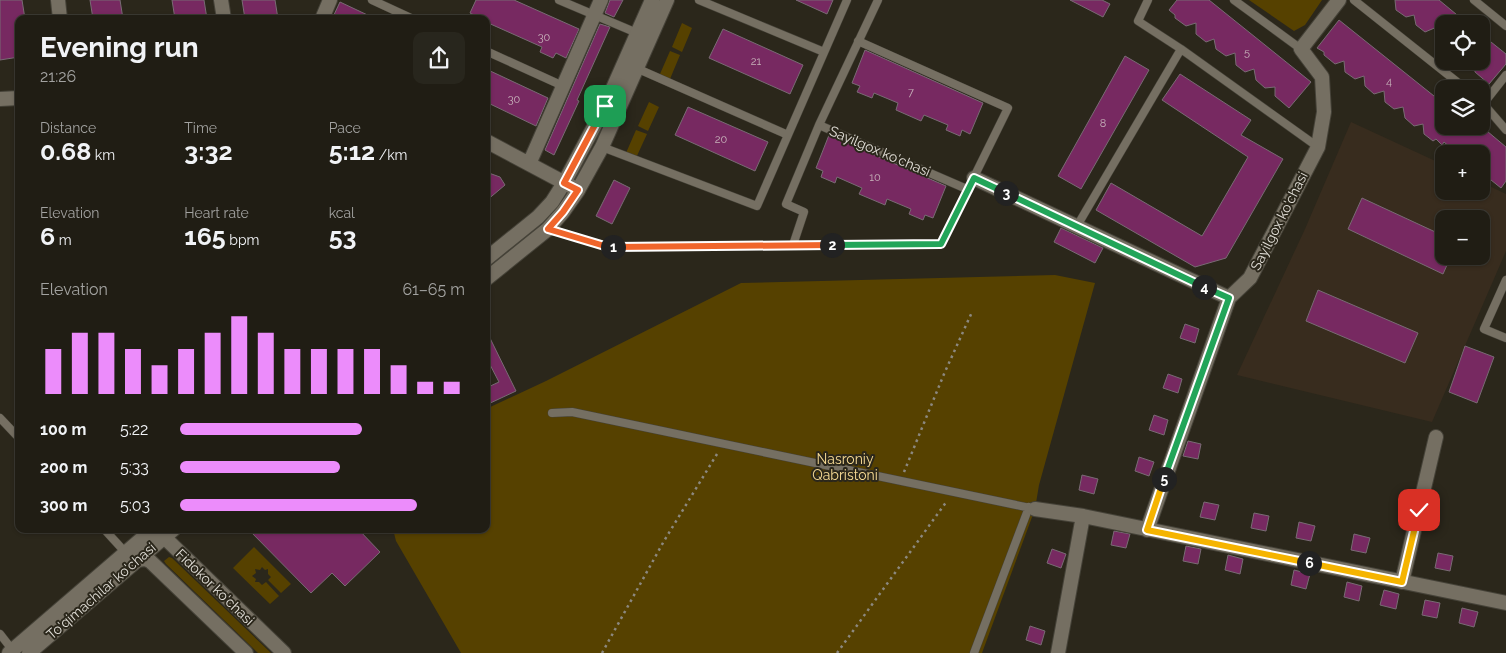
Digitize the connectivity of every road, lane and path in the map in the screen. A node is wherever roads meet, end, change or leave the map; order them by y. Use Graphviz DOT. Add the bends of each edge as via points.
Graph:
graph roads {
  1 [pos="58,0"];
  2 [pos="221,0"];
  3 [pos="330,0"];
  4 [pos="372,0"];
  5 [pos="559,0"];
  6 [pos="601,0"];
  7 [pos="652,0"];
  8 [pos="667,0"];
  9 [pos="699,0"];
  10 [pos="847,0"];
  11 [pos="878,0"];
  12 [pos="1148,0"];
  13 [pos="1234,0"];
  14 [pos="1339,0"];
  15 [pos="1354,0"];
  16 [pos="1474,0"];
  17 [pos="60,15"];
  18 [pos="223,15"];
  19 [pos="324,15"];
  20 [pos="405,15"];
  21 [pos="594,15"];
  22 [pos="1506,26"];
  23 [pos="637,33"];
  24 [pos="858,41"];
  25 [pos="1181,49"];
  26 [pos="1301,49"];
  27 [pos="824,52"];
  28 [pos="490,53"];
  29 [pos="636,68"];
  30 [pos="1506,75"];
  31 [pos="1455,80"];
  32 [pos="563,86"];
  33 [pos="1490,93"];
  34 [pos="15,98"];
  35 [pos="0,99"];
  36 [pos="1490,111"];
  37 [pos="819,125"];
  38 [pos="1506,130"];
  39 [pos="788,135"];
  40 [pos="490,143"];
  41 [pos="602,146"];
  42 [pos="1318,147"];
  43 [pos="529,164"];
  44 [pos="564,183"];
  45 [pos="972,184"];
  46 [pos="578,190"];
  47 [pos="1077,226"];
  48 [pos="548,229"];
  49 [pos="794,245"];
  50 [pos="490,256"];
  51 [pos="490,276"];
  52 [pos="1506,280"];
  53 [pos="1229,298"];
  54 [pos="972,312"];
  55 [pos="1506,338"];
  56 [pos="552,413"];
  57 [pos="0,418"];
  58 [pos="15,434"];
  59 [pos="1436,438"];
  60 [pos="723,444"];
  61 [pos="901,480"];
  62 [pos="954,491"];
  63 [pos="1032,508"];
  64 [pos="1083,516"];
  65 [pos="1147,530"];
  66 [pos="108,533"];
  67 [pos="161,533"];
  68 [pos="163,533"];
  69 [pos="165,533"];
  70 [pos="141,538"];
  71 [pos="125,552"];
  72 [pos="137,560"];
  73 [pos="1402,582"];
  74 [pos="1506,603"];
  75 [pos="0,634"];
  76 [pos="12,652"];
  77 [pos="29,653"];
  78 [pos="246,653"];
  79 [pos="284,653"];
  80 [pos="602,653"];
  81 [pos="837,653"];
  82 [pos="974,653"];
  83 [pos="1058,653"];
  1 -- 17 [label="street"];
  2 -- 18 [label="street"];
  3 -- 19 [label="street"];
  4 -- 20 [label="lane"];
  5 -- 21 [label="lane"];
  6 -- 21 [label="street"];
  7 -- 23 [label="street"];
  8 -- 29 [label="street"];
  9 -- 27 [label="lane"];
  10 -- 27 [label="lane"];
  11 -- 24 [label="lane, Sayilgox ko'chasi"];
  12 -- 25 [label="lane" via="1138,21"];
  13 -- 26 [label="lane, Sayilgox ko'chasi"];
  14 -- 26 [label="street"];
  15 -- 31 [label="lane"];
  16 -- 22 [label="lane"];
  21 -- 23 [label="lane"];
  21 -- 32 [label="street"];
  23 -- 44 [label="street" via="605,106"];
  24 -- 37 [label="lane, Sayilgox ko'chasi"];
  24 -- 45 [label="lane" via="1008,108"];
  25 -- 42 [label="lane"];
  25 -- 47 [label="lane"];
  26 -- 42 [label="street, Sayilgox ko'chasi" via="1322,77 1324,112"];
  27 -- 39 [label="lane"];
  28 -- 32 [label="lane"];
  29 -- 39 [label="lane"];
  29 -- 41 [label="street"];
  30 -- 33 [label="lane"];
  32 -- 43 [label="street"];
  34 -- 35 [label="street"];
  36 -- 38 [label="lane"];
  37 -- 45 [label="lane, Sayilgox ko'chasi"];
  37 -- 49 [label="lane, Sayilgox ko'chasi" via="786,204 804,212"];
  39 -- 41 [label="lane" via="757,206"];
  40 -- 43 [label="street"];
  41 -- 46 [label="street"];
  42 -- 53 [label="street, Sayilgox ko'chasi" via="1250,278"];
  43 -- 44 [label="street"];
  44 -- 46 [label="street"];
  44 -- 50 [label="street" via="538,217"];
  45 -- 47 [label="street"];
  45 -- 49 [label="lane" via="941,244"];
  46 -- 48 [label="street"];
  47 -- 53 [label="street"];
  48 -- 49 [label="lane" via="608,247"];
  48 -- 51 [label="street"];
  52 -- 55 [label="lane" via="1484,329"];
  53 -- 65 [label="street, Sayilgox ko'chasi"];
  54 -- 61 [label="path"];
  56 -- 60 [label="lane" via="572,412"];
  57 -- 58 [label="lane"];
  59 -- 73 [label="street"];
  60 -- 61 [label="lane"];
  60 -- 80 [label="path"];
  61 -- 62 [label="lane"];
  62 -- 63 [label="lane"];
  62 -- 81 [label="path"];
  63 -- 64 [label="street"];
  63 -- 82 [label="lane"];
  64 -- 65 [label="street"];
  64 -- 83 [label="street"];
  65 -- 73 [label="street"];
  66 -- 71 [label="lane"];
  67 -- 70 [label="street, Fidokor ko'chasi"];
  68 -- 72 [label="street, To'qimachilar ko'chasi"];
  69 -- 79 [label="street, Fidokor ko'chasi"];
  70 -- 71 [label="street, To'qimachilar ko'chasi"];
  71 -- 72 [label="street, Fidokor ko'chasi"];
  71 -- 76 [label="street, To'qimachilar ko'chasi"];
  72 -- 77 [label="street, To'qimachilar ko'chasi"];
  72 -- 78 [label="street, Fidokor ko'chasi" via="150,561"];
  73 -- 74 [label="street"];
  75 -- 76 [label="lane"];
}
